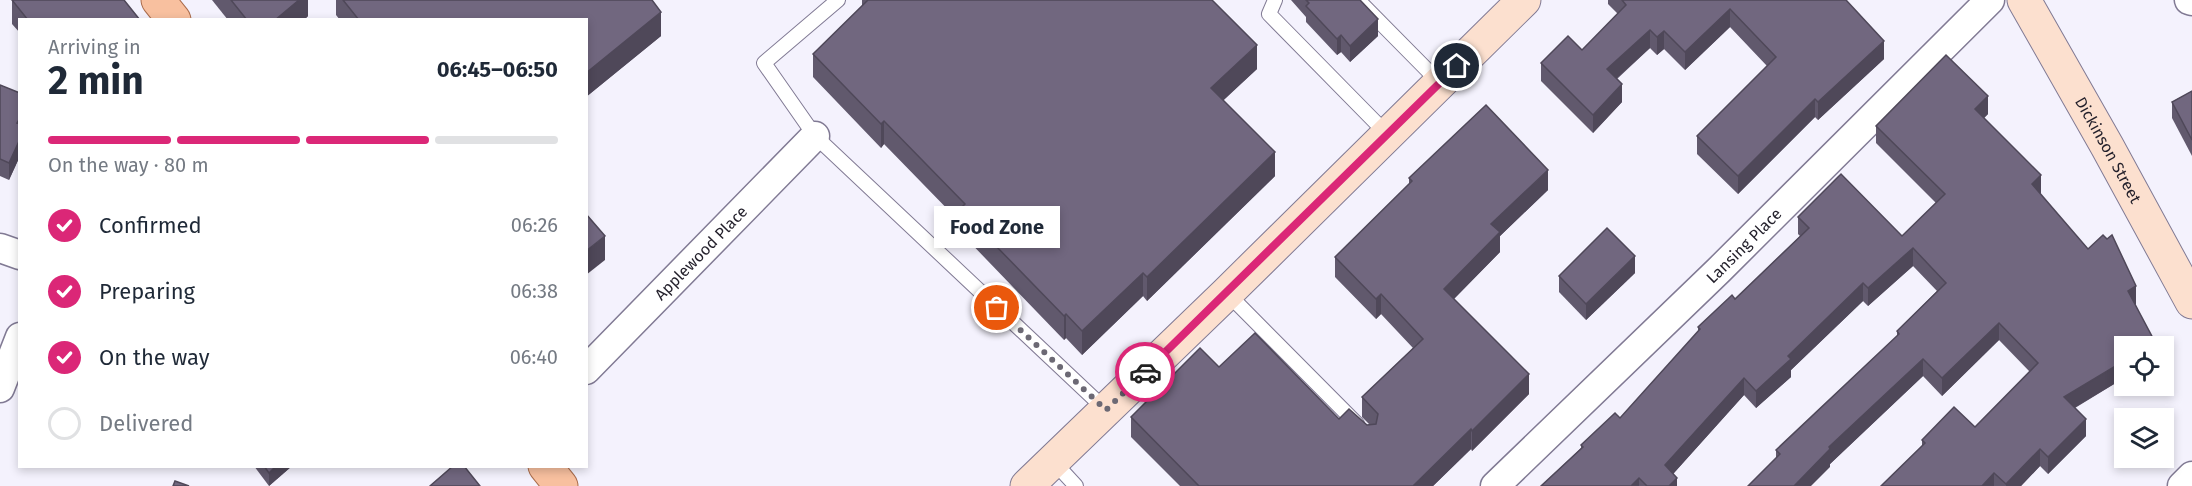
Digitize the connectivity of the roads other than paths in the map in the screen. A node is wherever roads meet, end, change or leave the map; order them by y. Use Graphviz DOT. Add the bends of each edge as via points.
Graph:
graph roads {
  1 [pos="158,0"];
  2 [pos="838,0"];
  3 [pos="1275,0"];
  4 [pos="1358,0"];
  5 [pos="1524,0"];
  6 [pos="1990,0"];
  7 [pos="2024,0"];
  8 [pos="172,18"];
  9 [pos="1440,83"];
  10 [pos="1388,135"];
  11 [pos="815,136"];
  12 [pos="0,248"];
  13 [pos="18,254"];
  14 [pos="1227,293"];
  15 [pos="2192,302"];
  16 [pos="18,343"];
  17 [pos="588,368"];
  18 [pos="0,388"];
  19 [pos="1106,410"];
  20 [pos="1370,437"];
  21 [pos="1053,461"];
  22 [pos="547,468"];
  23 [pos="2192,476"];
  24 [pos="561,486"];
  25 [pos="1027,486"];
  26 [pos="1076,486"];
  27 [pos="1495,486"];
  28 [pos="2182,486"];
  1 -- 8 [label="main road"];
  2 -- 11 [label="lane" via="764,63"];
  3 -- 10 [label="lane" via="1269,14"];
  4 -- 9 [label="lane"];
  5 -- 9 [label="main road"];
  6 -- 27 [label="street, Lansing Place"];
  7 -- 15 [label="main road, Dickinson Street"];
  9 -- 10 [label="main road"];
  10 -- 14 [label="main road"];
  11 -- 17 [label="street, Applewood Place"];
  11 -- 19 [label="lane"];
  12 -- 13 [label="street"];
  14 -- 19 [label="main road"];
  14 -- 20 [label="lane"];
  16 -- 18 [label="street"];
  19 -- 21 [label="main road"];
  21 -- 25 [label="main road"];
  21 -- 26 [label="lane"];
  22 -- 24 [label="main road"];
  23 -- 28 [label="street"];
}
